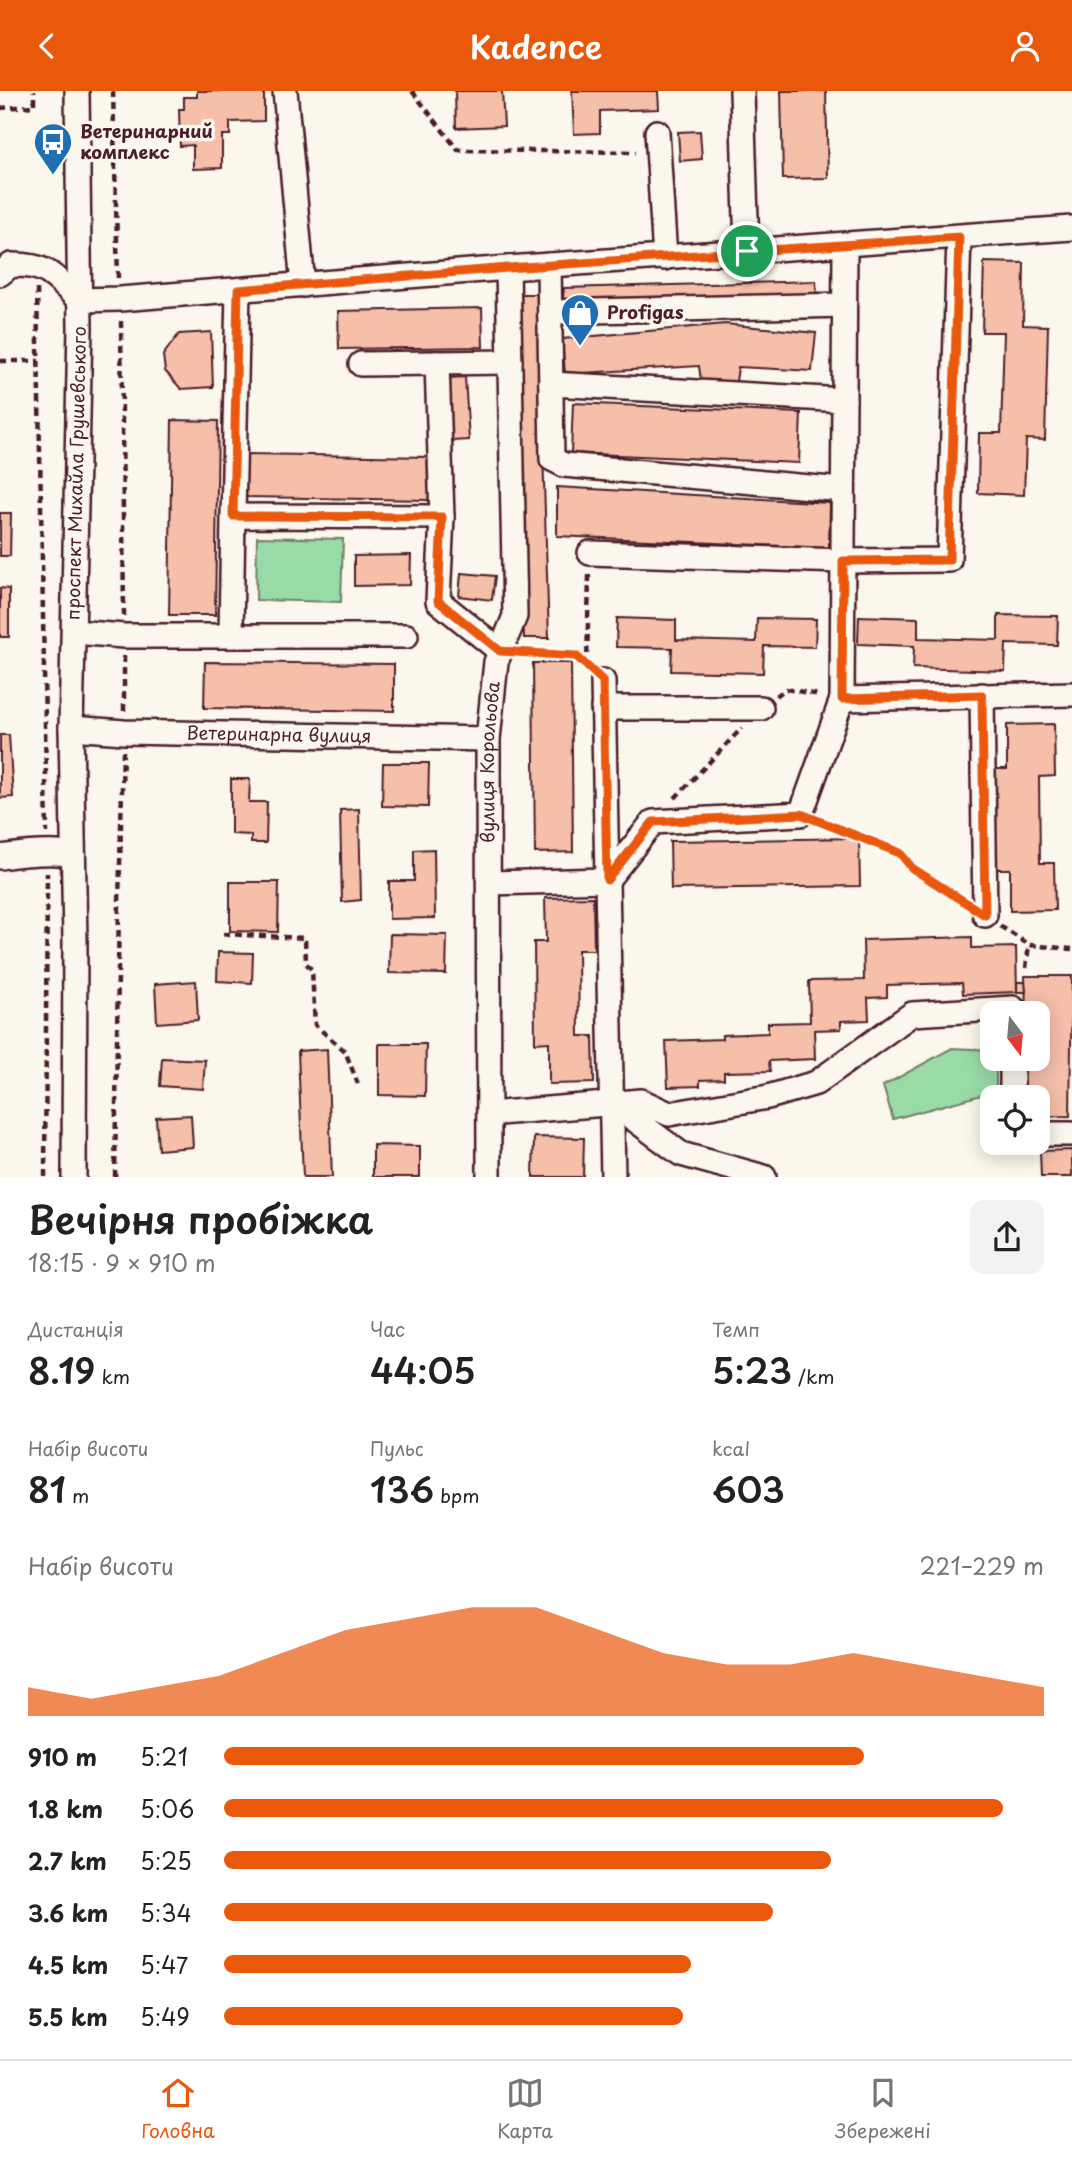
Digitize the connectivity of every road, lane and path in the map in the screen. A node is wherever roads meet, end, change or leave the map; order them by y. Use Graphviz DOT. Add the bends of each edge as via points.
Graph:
graph roads {
  1 [pos="34,91"];
  2 [pos="76,91"];
  3 [pos="285,91"];
  4 [pos="412,91"];
  5 [pos="742,91"];
  6 [pos="0,109"];
  7 [pos="658,142"];
  8 [pos="1072,228"];
  9 [pos="959,237"];
  10 [pos="845,245"];
  11 [pos="747,251"];
  12 [pos="665,258"];
  13 [pos="549,265"];
  14 [pos="37,267"];
  15 [pos="508,268"];
  16 [pos="0,274"];
  17 [pos="303,285"];
  18 [pos="238,290"];
  19 [pos="79,300"];
  20 [pos="845,305"];
  21 [pos="550,312"];
  22 [pos="0,361"];
  23 [pos="38,361"];
  24 [pos="510,362"];
  25 [pos="437,363"];
  26 [pos="361,364"];
  27 [pos="551,384"];
  28 [pos="844,400"];
  29 [pos="843,490"];
  30 [pos="233,516"];
  31 [pos="442,517"];
  32 [pos="590,553"];
  33 [pos="843,561"];
  34 [pos="74,632"];
  35 [pos="231,636"];
  36 [pos="406,636"];
  37 [pos="500,651"];
  38 [pos="595,673"];
  39 [pos="1072,694"];
  40 [pos="982,695"];
  41 [pos="842,699"];
  42 [pos="603,708"];
  43 [pos="761,708"];
  44 [pos="71,728"];
  45 [pos="488,739"];
  46 [pos="801,814"];
  47 [pos="653,822"];
  48 [pos="48,854"];
  49 [pos="73,855"];
  50 [pos="0,857"];
  51 [pos="607,880"];
  52 [pos="489,883"];
  53 [pos="985,915"];
  54 [pos="223,934"];
  55 [pos="1029,944"];
  56 [pos="1072,949"];
  57 [pos="1026,968"];
  58 [pos="980,1010"];
  59 [pos="358,1084"];
  60 [pos="611,1102"];
  61 [pos="489,1114"];
  62 [pos="1050,1134"];
  63 [pos="1072,1134"];
  64 [pos="45,1177"];
  65 [pos="75,1177"];
  66 [pos="489,1177"];
  67 [pos="613,1177"];
  68 [pos="764,1177"];
  1 -- 6 [label="path" via="34,106"];
  2 -- 19 [label="street, проспект Михайла Грушевського"];
  3 -- 17 [label="street"];
  4 -- 7 [label="path" via="458,150"];
  5 -- 11 [label="street"];
  7 -- 12 [label="street"];
  8 -- 9 [label="street"];
  9 -- 10 [label="street"];
  9 -- 33 [label="street" via="949,560"];
  10 -- 11 [label="street"];
  10 -- 20 [label="street"];
  11 -- 12 [label="street"];
  12 -- 13 [label="street"];
  13 -- 15 [label="street"];
  13 -- 21 [label="street"];
  14 -- 16 [label="street" via="11,265"];
  14 -- 19 [label="street"];
  14 -- 23 [label="path"];
  15 -- 17 [label="street"];
  15 -- 24 [label="street, вулиця Корольова"];
  17 -- 18 [label="street"];
  18 -- 19 [label="street"];
  18 -- 30 [label="street"];
  19 -- 34 [label="street, проспект Михайла Грушевського"];
  20 -- 21 [label="street"];
  20 -- 28 [label="street"];
  21 -- 27 [label="street"];
  22 -- 23 [label="path"];
  23 -- 48 [label="path"];
  24 -- 25 [label="street"];
  24 -- 37 [label="street, вулиця Корольова" via="515,616"];
  25 -- 26 [label="street"];
  25 -- 31 [label="street"];
  27 -- 28 [label="street"];
  27 -- 29 [label="street" via="552,459 564,465"];
  28 -- 29 [label="street"];
  29 -- 33 [label="street"];
  30 -- 31 [label="street"];
  30 -- 35 [label="street"];
  31 -- 37 [label="street" via="438,601"];
  32 -- 33 [label="street"];
  32 -- 38 [label="path"];
  33 -- 41 [label="street"];
  34 -- 35 [label="street"];
  34 -- 44 [label="street, проспект Михайла Грушевського"];
  35 -- 36 [label="street"];
  37 -- 38 [label="path" via="576,656"];
  37 -- 45 [label="street, вулиця Корольова"];
  38 -- 42 [label="street"];
  39 -- 40 [label="street"];
  40 -- 41 [label="street"];
  40 -- 53 [label="street"];
  41 -- 43 [label="path" via="786,689"];
  41 -- 46 [label="street"];
  42 -- 43 [label="street"];
  42 -- 51 [label="street"];
  43 -- 47 [label="path"];
  44 -- 45 [label="street, Ветеринарна вулиця"];
  44 -- 49 [label="street, проспект Михайла Грушевського"];
  45 -- 52 [label="street, вулиця Корольова"];
  46 -- 47 [label="street"];
  46 -- 53 [label="path" via="900,853 912,868"];
  47 -- 51 [label="street"];
  48 -- 49 [label="street"];
  48 -- 50 [label="street"];
  48 -- 64 [label="path"];
  49 -- 65 [label="street, проспект Михайла Грушевського"];
  51 -- 52 [label="street"];
  51 -- 60 [label="street"];
  52 -- 61 [label="street, вулиця Корольова"];
  53 -- 55 [label="path"];
  54 -- 59 [label="path" via="305,938 315,1025 345,1051"];
  55 -- 56 [label="path"];
  55 -- 57 [label="path"];
  58 -- 60 [label="street" via="912,1014 816,1083 768,1097 669,1114 641,1101"];
  60 -- 61 [label="street"];
  60 -- 67 [label="street"];
  60 -- 68 [label="street" via="681,1154"];
  61 -- 66 [label="street, вулиця Корольова"];
  62 -- 63 [label="street"];
}
